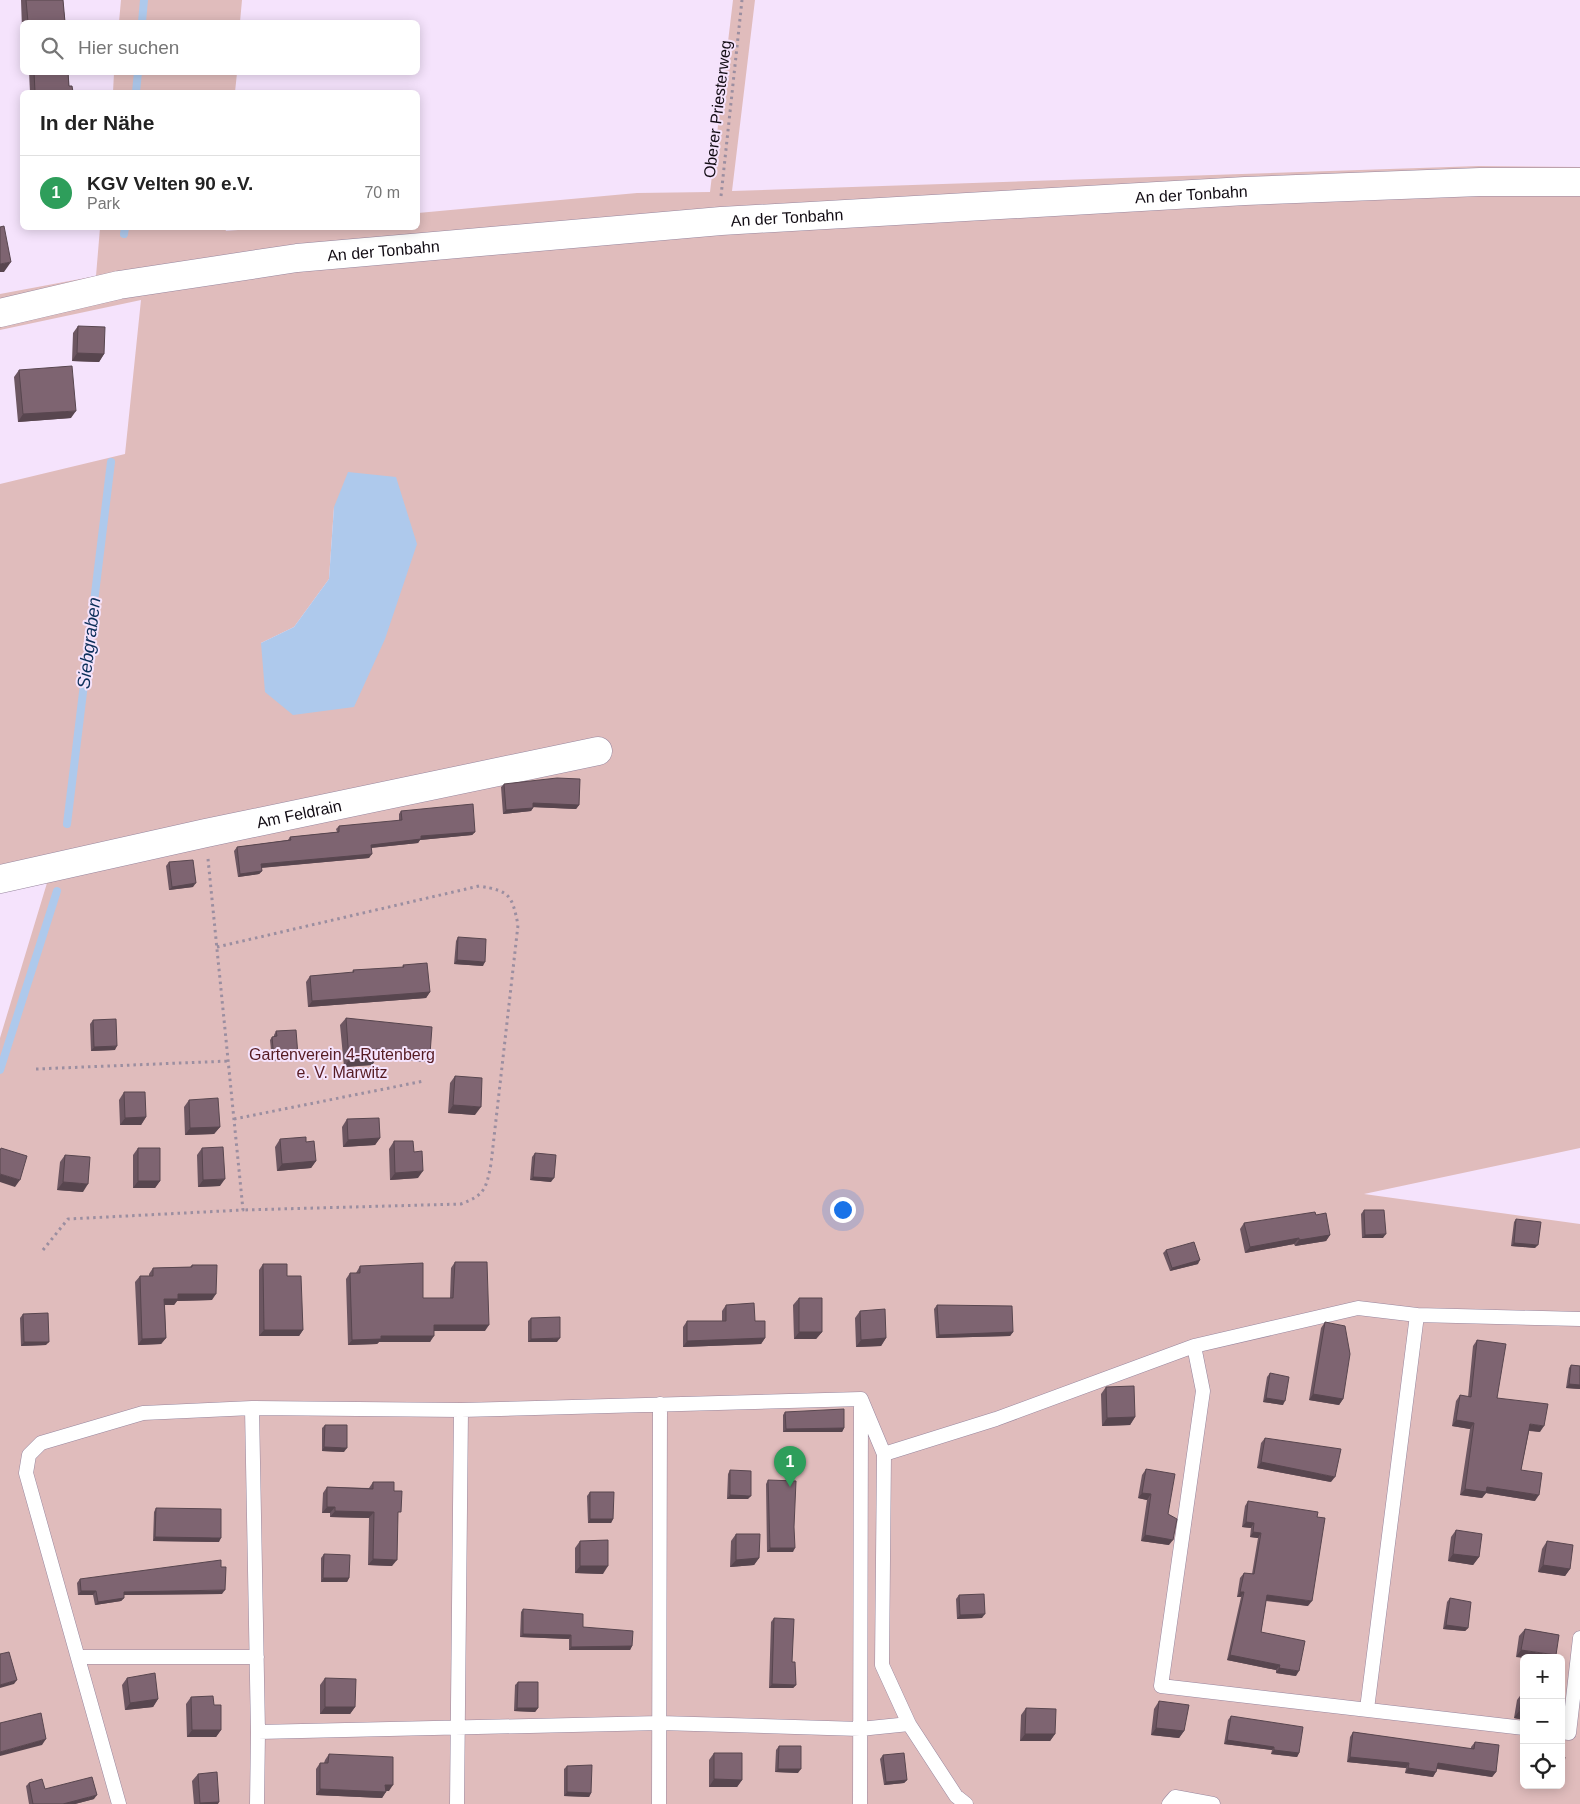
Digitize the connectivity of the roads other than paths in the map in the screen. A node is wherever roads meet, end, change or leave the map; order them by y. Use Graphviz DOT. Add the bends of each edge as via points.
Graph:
graph roads {
  1 [pos="1580,182"];
  2 [pos="0,312"];
  3 [pos="598,751"];
  4 [pos="0,879"];
  5 [pos="1417,1315"];
  6 [pos="1580,1319"];
  7 [pos="1194,1346"];
  8 [pos="861,1399"];
  9 [pos="660,1404"];
  10 [pos="252,1408"];
  11 [pos="461,1410"];
  12 [pos="884,1454"];
  13 [pos="1580,1638"];
  14 [pos="79,1657"];
  15 [pos="257,1657"];
  16 [pos="1367,1709"];
  17 [pos="660,1723"];
  18 [pos="909,1724"];
  19 [pos="458,1728"];
  20 [pos="1520,1728"];
  21 [pos="860,1729"];
  22 [pos="258,1732"];
  23 [pos="1565,1732"];
  24 [pos="119,1804"];
  25 [pos="257,1804"];
  26 [pos="457,1804"];
  27 [pos="659,1804"];
  28 [pos="860,1804"];
  29 [pos="966,1804"];
  30 [pos="1168,1804"];
  31 [pos="1213,1804"];
  1 -- 2 [label="street, An der Tonbahn" via="1480,182 1255,191 720,221 297,258 119,285"];
  3 -- 4 [label="street, Am Feldrain"];
  5 -- 6 [label="lane"];
  5 -- 7 [label="lane" via="1358,1308"];
  5 -- 16 [label="lane"];
  7 -- 12 [label="lane" via="996,1419"];
  7 -- 16 [label="lane" via="1203,1392 1161,1686"];
  8 -- 9 [label="lane"];
  8 -- 12 [label="lane"];
  8 -- 21 [label="lane"];
  9 -- 11 [label="lane"];
  9 -- 17 [label="lane"];
  10 -- 11 [label="lane"];
  10 -- 14 [label="lane" via="144,1414 41,1443 29,1455 26,1473"];
  10 -- 15 [label="lane"];
  11 -- 19 [label="lane"];
  12 -- 18 [label="lane" via="882,1665"];
  13 -- 23 [label="lane" via="1569,1733"];
  14 -- 15 [label="lane"];
  14 -- 24 [label="lane"];
  15 -- 22 [label="lane"];
  16 -- 20 [label="lane"];
  17 -- 19 [label="lane"];
  17 -- 21 [label="lane"];
  17 -- 27 [label="lane"];
  18 -- 21 [label="lane"];
  18 -- 29 [label="lane" via="956,1796"];
  19 -- 22 [label="lane"];
  19 -- 26 [label="lane"];
  21 -- 28 [label="lane"];
  22 -- 25 [label="lane"];
  30 -- 31 [label="lane" via="1175,1797"];
}
